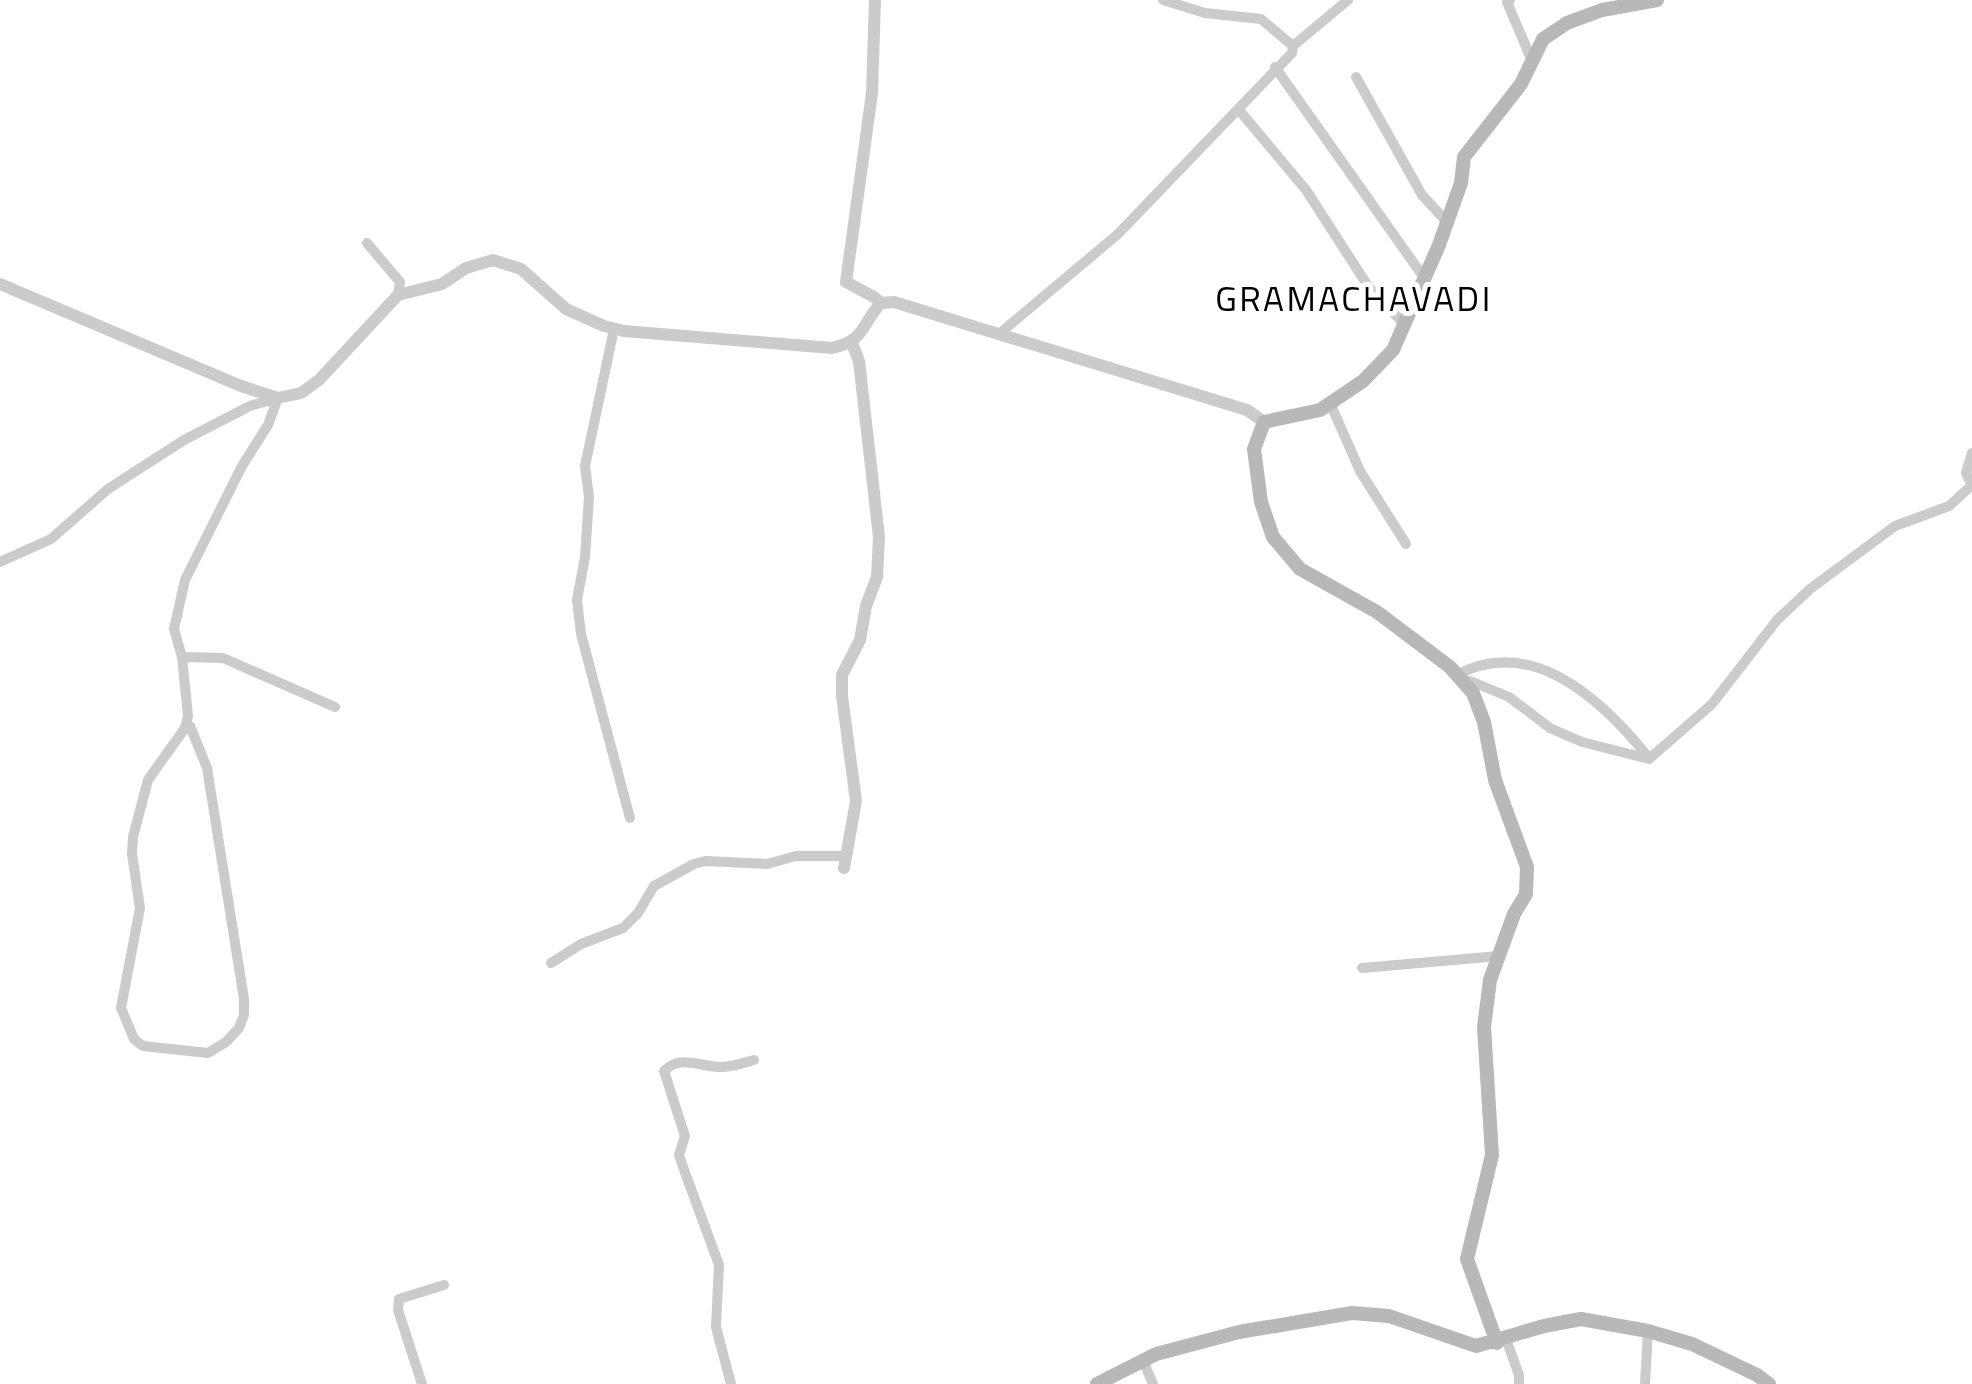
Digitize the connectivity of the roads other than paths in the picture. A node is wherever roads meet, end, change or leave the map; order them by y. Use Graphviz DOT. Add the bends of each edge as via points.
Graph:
graph roads {
  1 [pos="875,0"];
  2 [pos="1163,0"];
  3 [pos="1208,0"];
  4 [pos="1348,0"];
  5 [pos="1657,0"];
  6 [pos="1507,1"];
  7 [pos="1204,13"];
  8 [pos="1518,28"];
  9 [pos="1552,32"];
  10 [pos="1293,46"];
  11 [pos="1532,61"];
  12 [pos="1276,67"];
  13 [pos="1356,77"];
  14 [pos="1239,110"];
  15 [pos="1447,222"];
  16 [pos="367,244"];
  17 [pos="1425,279"];
  18 [pos="0,284"];
  19 [pos="398,295"];
  20 [pos="880,304"];
  21 [pos="1405,325"];
  22 [pos="614,328"];
  23 [pos="999,334"];
  24 [pos="852,343"];
  25 [pos="278,398"];
  26 [pos="1330,403"];
  27 [pos="1264,422"];
  28 [pos="1972,453"];
  29 [pos="1971,486"];
  30 [pos="1406,544"];
  31 [pos="0,562"];
  32 [pos="182,657"];
  33 [pos="1456,675"];
  34 [pos="335,707"];
  35 [pos="185,728"];
  36 [pos="1649,758"];
  37 [pos="630,818"];
  38 [pos="845,862"];
  39 [pos="1499,956"];
  40 [pos="551,963"];
  41 [pos="1362,968"];
  42 [pos="754,1060"];
  43 [pos="444,1285"];
  44 [pos="1648,1331"];
  45 [pos="1502,1341"];
  46 [pos="1143,1361"];
  47 [pos="422,1384"];
  48 [pos="732,1384"];
  49 [pos="1097,1384"];
  50 [pos="1153,1384"];
  51 [pos="1519,1384"];
  52 [pos="1645,1384"];
  53 [pos="1769,1384"];
  1 -- 20 [label="street" via="872,93 846,282"];
  2 -- 7 [label="street"];
  3 -- 7 [label="street"];
  4 -- 10 [label="street"];
  5 -- 9 [label="main road" via="1602,10"];
  6 -- 8 [label="street"];
  7 -- 10 [label="street" via="1261,19"];
  8 -- 9 [label="street" via="1534,35"];
  8 -- 11 [label="street"];
  9 -- 11 [label="main road"];
  10 -- 12 [label="street"];
  11 -- 15 [label="main road" via="1464,158"];
  12 -- 14 [label="street"];
  12 -- 17 [label="street"];
  13 -- 15 [label="street" via="1422,196"];
  14 -- 21 [label="street" via="1306,190 1368,286"];
  14 -- 23 [label="street" via="1118,234"];
  15 -- 17 [label="main road"];
  16 -- 19 [label="street" via="400,282"];
  17 -- 21 [label="main road"];
  18 -- 25 [label="street"];
  19 -- 22 [label="street" via="493,260 520,268 566,309"];
  19 -- 25 [label="street" via="319,380"];
  20 -- 23 [label="street" via="894,302"];
  20 -- 24 [label="street"];
  21 -- 26 [label="main road" via="1393,350 1364,381"];
  22 -- 24 [label="street" via="832,348"];
  22 -- 37 [label="street" via="584,466 585,557 577,600"];
  23 -- 27 [label="street" via="1247,410"];
  24 -- 38 [label="street" via="878,538 877,576 860,640 842,675 856,802"];
  25 -- 31 [label="street" via="184,440 108,488 51,539"];
  25 -- 32 [label="street" via="185,580 174,629"];
  26 -- 27 [label="main road"];
  26 -- 30 [label="street" via="1360,470"];
  27 -- 33 [label="main road" via="1254,450 1274,536 1300,569 1377,612"];
  28 -- 29 [label="street" via="1966,473"];
  29 -- 36 [label="street" via="1949,506 1895,526 1810,589 1777,620 1712,704"];
  32 -- 34 [label="street" via="223,658"];
  32 -- 35 [label="street"];
  33 -- 36 [label="street" via="1509,697 1582,742"];
  33 -- 36 [label="street" via="1501,662 1558,674 1624,728"];
  33 -- 39 [label="main road" via="1473,693 1484,722 1495,780 1526,867 1526,894"];
  35 -- 35 [label="street" via="148,780 133,837 140,908 121,1008 143,1046 208,1053 238,1028 244,999 208,768 190,726"];
  38 -- 40 [label="street" via="796,856 767,864 694,864 654,886 623,928"];
  39 -- 41 [label="street"];
  39 -- 45 [label="main road" via="1484,1027 1492,1155 1467,1260"];
  42 -- 48 [label="street" via="724,1067 687,1061 664,1071 684,1136 682,1167 719,1266 716,1327"];
  43 -- 47 [label="street" via="399,1299"];
  44 -- 45 [label="main road" via="1580,1320"];
  44 -- 52 [label="street"];
  44 -- 53 [label="main road" via="1692,1344"];
  45 -- 46 [label="main road" via="1476,1346 1388,1316 1352,1312 1239,1332"];
  45 -- 51 [label="street"];
  46 -- 49 [label="main road"];
  46 -- 50 [label="street"];
}
